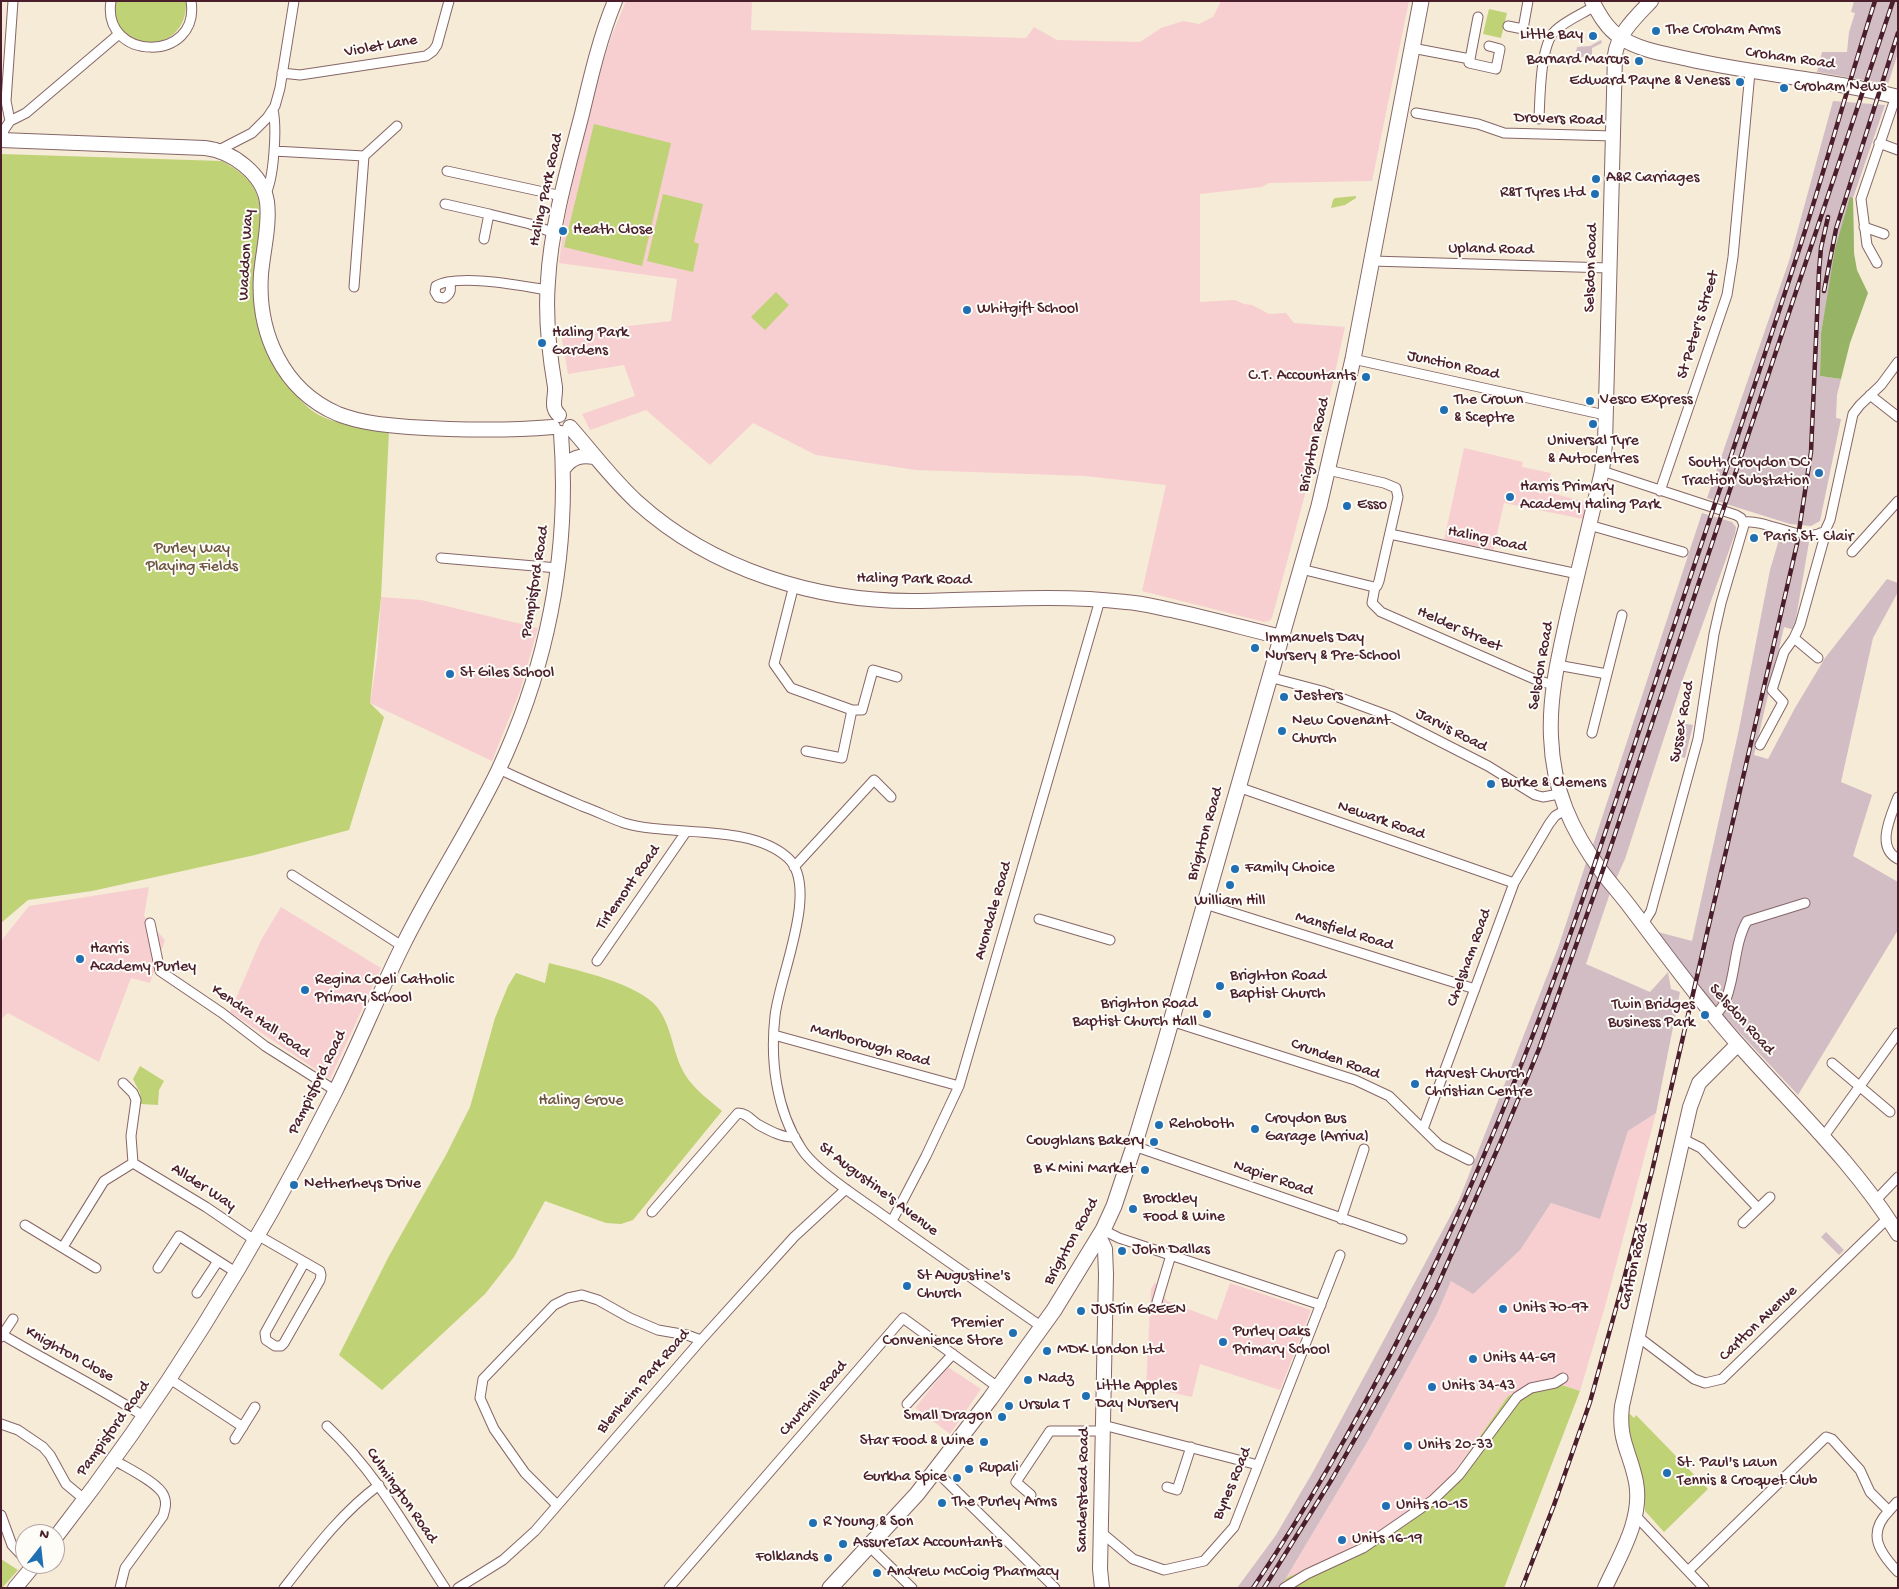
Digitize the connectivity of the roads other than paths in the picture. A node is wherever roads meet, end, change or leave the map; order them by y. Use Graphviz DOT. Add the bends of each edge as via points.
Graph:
graph roads {
  1 [pos="13,1"];
  2 [pos="111,1"];
  3 [pos="191,1"];
  4 [pos="294,1"];
  5 [pos="449,1"];
  6 [pos="615,1"];
  7 [pos="1422,1"];
  8 [pos="1528,1"];
  9 [pos="1651,1"];
  10 [pos="1594,4"];
  11 [pos="1478,17"];
  12 [pos="1508,26"];
  13 [pos="119,34"];
  14 [pos="1621,38"];
  15 [pos="1489,46"];
  16 [pos="1412,48"];
  17 [pos="1470,60"];
  18 [pos="1750,72"];
  19 [pos="282,73"];
  20 [pos="1897,96"];
  21 [pos="273,110"];
  22 [pos="1416,113"];
  23 [pos="1539,119"];
  24 [pos="10,121"];
  25 [pos="397,126"];
  26 [pos="1614,136"];
  27 [pos="1,140"];
  28 [pos="1879,143"];
  29 [pos="219,150"];
  30 [pos="1898,150"];
  31 [pos="274,151"];
  32 [pos="364,156"];
  33 [pos="446,171"];
  34 [pos="265,196"];
  35 [pos="562,196"];
  36 [pos="445,204"];
  37 [pos="489,214"];
  38 [pos="1864,227"];
  39 [pos="554,233"];
  40 [pos="1884,234"];
  41 [pos="484,239"];
  42 [pos="1372,261"];
  43 [pos="1877,263"];
  44 [pos="1609,268"];
  45 [pos="450,282"];
  46 [pos="354,288"];
  47 [pos="547,290"];
  48 [pos="1353,360"];
  49 [pos="1898,362"];
  50 [pos="1867,398"];
  51 [pos="1605,415"];
  52 [pos="1898,417"];
  53 [pos="562,424"];
  54 [pos="594,457"];
  55 [pos="564,468"];
  56 [pos="1328,470"];
  57 [pos="1602,471"];
  58 [pos="1660,491"];
  59 [pos="1898,501"];
  60 [pos="1744,522"];
  61 [pos="1590,525"];
  62 [pos="1820,533"];
  63 [pos="1390,534"];
  64 [pos="1684,552"];
  65 [pos="1852,552"];
  66 [pos="441,558"];
  67 [pos="558,568"];
  68 [pos="1301,569"];
  69 [pos="1578,574"];
  70 [pos="794,585"];
  71 [pos="1375,587"];
  72 [pos="1100,600"];
  73 [pos="1622,614"];
  74 [pos="1281,637"];
  75 [pos="1794,638"];
  76 [pos="1818,658"];
  77 [pos="1557,665"];
  78 [pos="1607,674"];
  79 [pos="897,677"];
  80 [pos="1270,677"];
  81 [pos="1553,685"];
  82 [pos="852,710"];
  83 [pos="1592,733"];
  84 [pos="1760,745"];
  85 [pos="806,751"];
  86 [pos="499,769"];
  87 [pos="1238,787"];
  88 [pos="1559,794"];
  89 [pos="891,797"];
  90 [pos="1898,797"];
  91 [pos="1565,810"];
  92 [pos="686,832"];
  93 [pos="1898,859"];
  94 [pos="794,867"];
  95 [pos="292,875"];
  96 [pos="1514,883"];
  97 [pos="1805,903"];
  98 [pos="1205,904"];
  99 [pos="1038,919"];
  100 [pos="150,923"];
  101 [pos="1643,924"];
  102 [pos="1110,940"];
  103 [pos="402,946"];
  104 [pos="597,961"];
  105 [pos="1475,989"];
  106 [pos="1714,1017"];
  107 [pos="1171,1021"];
  108 [pos="1898,1033"];
  109 [pos="774,1035"];
  110 [pos="1738,1044"];
  111 [pos="1832,1063"];
  112 [pos="123,1083"];
  113 [pos="958,1086"];
  114 [pos="1860,1087"];
  115 [pos="336,1091"];
  116 [pos="1890,1112"];
  117 [pos="1423,1129"];
  118 [pos="1824,1136"];
  119 [pos="795,1138"];
  120 [pos="1683,1139"];
  121 [pos="1134,1146"];
  122 [pos="1364,1149"];
  123 [pos="1470,1160"];
  124 [pos="133,1162"];
  125 [pos="1898,1177"];
  126 [pos="846,1189"];
  127 [pos="1770,1197"];
  128 [pos="1876,1200"];
  129 [pos="1758,1208"];
  130 [pos="652,1212"];
  131 [pos="1888,1218"];
  132 [pos="1341,1219"];
  133 [pos="892,1221"];
  134 [pos="1743,1223"];
  135 [pos="25,1225"];
  136 [pos="1101,1233"];
  137 [pos="1898,1234"];
  138 [pos="257,1238"];
  139 [pos="1402,1239"];
  140 [pos="64,1247"];
  141 [pos="1087,1255"];
  142 [pos="1171,1255"];
  143 [pos="1340,1255"];
  144 [pos="218,1261"];
  145 [pos="304,1262"];
  146 [pos="96,1268"];
  147 [pos="158,1268"];
  148 [pos="237,1273"];
  149 [pos="1106,1274"];
  150 [pos="197,1293"];
  151 [pos="1157,1302"];
  152 [pos="1321,1304"];
  153 [pos="13,1319"];
  154 [pos="1042,1327"];
  155 [pos="2,1336"];
  156 [pos="1636,1336"];
  157 [pos="700,1340"];
  158 [pos="953,1354"];
  159 [pos="1563,1378"];
  160 [pos="170,1379"];
  161 [pos="999,1388"];
  162 [pos="907,1404"];
  163 [pos="255,1407"];
  164 [pos="145,1417"];
  165 [pos="1,1424"];
  166 [pos="327,1426"];
  167 [pos="243,1427"];
  168 [pos="1103,1428"];
  169 [pos="235,1439"];
  170 [pos="1191,1447"];
  171 [pos="114,1460"];
  172 [pos="1258,1465"];
  173 [pos="936,1471"];
  174 [pos="379,1485"];
  175 [pos="1167,1487"];
  176 [pos="1030,1495"];
  177 [pos="84,1499"];
  178 [pos="1897,1502"];
  179 [pos="557,1505"];
  180 [pos="1889,1511"];
  181 [pos="1,1515"];
  182 [pos="1635,1515"];
  183 [pos="65,1525"];
  184 [pos="1102,1533"];
  185 [pos="869,1546"];
  186 [pos="15,1548"];
  187 [pos="1894,1554"];
  188 [pos="1887,1560"];
  189 [pos="1688,1570"];
  190 [pos="1898,1572"];
  191 [pos="24,1574"];
  192 [pos="14,1588"];
  193 [pos="120,1588"];
  194 [pos="284,1588"];
  195 [pos="445,1588"];
  196 [pos="458,1588"];
  197 [pos="669,1588"];
  198 [pos="830,1588"];
  199 [pos="912,1588"];
  200 [pos="1055,1588"];
  201 [pos="1102,1588"];
  202 [pos="1284,1588"];
  203 [pos="1605,1588"];
  204 [pos="1704,1588"];
  1 -- 24 [label="street" via="6,101"];
  2 -- 13 [label="street" via="112,21"];
  3 -- 13 [label="street" via="191,17 186,29 167,46 141,47"];
  4 -- 19 [label="street"];
  5 -- 19 [label="street, Violet Lane" via="436,45 426,56 300,75"];
  6 -- 35 [label="street, Haling Park Road" via="598,50"];
  7 -- 16 [label="main road, Brighton Road"];
  8 -- 12 [label="street" via="1522,29"];
  9 -- 14 [label="street"];
  10 -- 14 [label="street" via="1608,26"];
  10 -- 23 [label="street" via="1549,37"];
  11 -- 17 [label="street"];
  13 -- 24 [label="street" via="26,113"];
  14 -- 18 [label="street, Croham Road" via="1670,55"];
  14 -- 26 [label="street, Selsdon Road" via="1615,56"];
  15 -- 17 [label="street" via="1500,48 1496,69 1469,63"];
  16 -- 17 [label="street"];
  16 -- 42 [label="main road, Brighton Road"];
  18 -- 20 [label="street, Croham Road"];
  18 -- 58 [label="street, St Peter's Street" via="1727,295"];
  19 -- 21 [label="street"];
  20 -- 28 [label="street"];
  21 -- 29 [label="street" via="252,133"];
  21 -- 31 [label="street" via="276,122"];
  22 -- 26 [label="street, Drovers Road" via="1478,124 1504,133"];
  24 -- 27 [label="street"];
  25 -- 32 [label="street"];
  26 -- 44 [label="street, Selsdon Road"];
  27 -- 29 [label="street, Waddon Way"];
  28 -- 30 [label="street"];
  28 -- 38 [label="street" via="1861,199"];
  29 -- 34 [label="street, Waddon Way" via="246,167"];
  31 -- 32 [label="street"];
  31 -- 34 [label="street" via="269,189"];
  32 -- 46 [label="street"];
  33 -- 35 [label="street"];
  34 -- 53 [label="street, Waddon Way" via="267,218 260,286 265,329 281,364 311,398 345,416 388,425 468,429"];
  35 -- 39 [label="street, Haling Park Road"];
  36 -- 37 [label="street"];
  37 -- 39 [label="street"];
  37 -- 41 [label="street"];
  38 -- 40 [label="street"];
  38 -- 43 [label="street" via="1867,245"];
  39 -- 47 [label="street, Haling Park Road"];
  42 -- 44 [label="street, Upland Road"];
  42 -- 48 [label="main road, Brighton Road"];
  44 -- 51 [label="street, Selsdon Road"];
  45 -- 47 [label="street" via="489,281"];
  47 -- 53 [label="street, Haling Park Road" via="553,399"];
  48 -- 51 [label="street, Junction Road"];
  48 -- 56 [label="main road, Brighton Road"];
  49 -- 50 [label="street" via="1881,386"];
  50 -- 52 [label="street"];
  50 -- 62 [label="street" via="1856,409 1850,423 1829,523"];
  51 -- 57 [label="street, Selsdon Road"];
  53 -- 54 [label="street, Haling Park Road"];
  53 -- 55 [label="street, Pampisford Road"];
  54 -- 55 [label="street" via="577,457"];
  54 -- 70 [label="street, Haling Park Road" via="638,503 676,533 734,564"];
  55 -- 67 [label="street, Pampisford Road"];
  56 -- 63 [label="street" via="1396,488 1398,497"];
  56 -- 68 [label="main road, Brighton Road"];
  57 -- 58 [label="street"];
  57 -- 61 [label="street, Selsdon Road"];
  58 -- 60 [label="street" via="1736,516"];
  59 -- 65 [label="street"];
  60 -- 62 [label="street" via="1757,522 1806,535"];
  60 -- 101 [label="street, Sussex Road" via="1714,634 1698,739 1651,912"];
  61 -- 64 [label="street"];
  61 -- 69 [label="street, Selsdon Road"];
  62 -- 75 [label="street" via="1824,539 1819,560"];
  63 -- 69 [label="street, Haling Road"];
  63 -- 71 [label="street"];
  66 -- 67 [label="street"];
  67 -- 86 [label="street, Pampisford Road" via="552,613 536,676"];
  68 -- 71 [label="street"];
  68 -- 74 [label="main road, Brighton Road"];
  69 -- 77 [label="street, Selsdon Road"];
  70 -- 72 [label="street, Haling Park Road" via="869,600"];
  70 -- 82 [label="street" via="774,664 790,688"];
  71 -- 81 [label="street, Helder Street" via="1372,603 1381,612"];
  72 -- 74 [label="street, Haling Park Road" via="1137,603"];
  72 -- 113 [label="street, Avondale Road"];
  73 -- 78 [label="street"];
  74 -- 80 [label="main road, Brighton Road"];
  75 -- 76 [label="street"];
  75 -- 84 [label="street" via="1784,652 1772,690 1783,702"];
  77 -- 78 [label="street"];
  77 -- 81 [label="street, Selsdon Road"];
  78 -- 83 [label="street"];
  79 -- 82 [label="street" via="873,670 862,710"];
  80 -- 87 [label="main road, Brighton Road"];
  80 -- 88 [label="street, Jarvis Road" via="1322,691 1392,717 1488,766 1535,795"];
  81 -- 88 [label="street, Selsdon Road" via="1551,738"];
  82 -- 85 [label="street" via="842,758"];
  86 -- 92 [label="street" via="625,823"];
  86 -- 103 [label="street, Pampisford Road"];
  87 -- 96 [label="street, Newark Road"];
  87 -- 98 [label="main road, Brighton Road"];
  88 -- 91 [label="street, Selsdon Road"];
  89 -- 94 [label="street" via="874,780"];
  90 -- 93 [label="street" via="1885,843 1890,854"];
  91 -- 96 [label="street, Chelsham Road" via="1549,824"];
  91 -- 101 [label="street, Selsdon Road" via="1590,856"];
  92 -- 94 [label="street" via="732,836 760,843 784,855"];
  92 -- 104 [label="street, Tirlemont Road"];
  94 -- 109 [label="street, St Augustine's Avenue" via="800,888 800,907 778,998"];
  95 -- 103 [label="street"];
  96 -- 105 [label="street, Chelsham Road"];
  97 -- 106 [label="street" via="1747,921 1724,1005"];
  98 -- 105 [label="street, Mansfield Road"];
  98 -- 107 [label="main road, Brighton Road"];
  99 -- 102 [label="street"];
  100 -- 115 [label="street, Kendra Hall Road" via="160,971 265,1046"];
  101 -- 106 [label="street, Selsdon Road"];
  103 -- 115 [label="street, Pampisford Road"];
  105 -- 117 [label="street, Chelsham Road"];
  106 -- 110 [label="street, Selsdon Road"];
  107 -- 117 [label="street, Crunden Road" via="1355,1080 1389,1096"];
  107 -- 121 [label="main road, Brighton Road"];
  108 -- 114 [label="street"];
  109 -- 113 [label="street, Marlborough Road"];
  109 -- 119 [label="street, St Augustine's Avenue" via="780,1099"];
  110 -- 118 [label="street, Selsdon Road"];
  110 -- 120 [label="street, Carlton Road" via="1696,1088"];
  111 -- 114 [label="street"];
  112 -- 124 [label="street" via="136,1100 131,1136"];
  113 -- 133 [label="street, Avondale Road"];
  114 -- 116 [label="street"];
  114 -- 118 [label="street"];
  115 -- 138 [label="street, Pampisford Road"];
  117 -- 123 [label="street, Crunden Road" via="1439,1145"];
  118 -- 128 [label="street, Selsdon Road"];
  119 -- 126 [label="street, St Augustine's Avenue" via="809,1158"];
  119 -- 130 [label="street" via="779,1134 738,1113"];
  120 -- 129 [label="street" via="1701,1148"];
  120 -- 156 [label="street, Carlton Road"];
  121 -- 132 [label="street, Napier Road"];
  121 -- 136 [label="main road, Brighton Road" via="1114,1206"];
  122 -- 132 [label="street"];
  124 -- 138 [label="street, Allder Way"];
  124 -- 140 [label="street" via="104,1181"];
  125 -- 128 [label="street"];
  126 -- 133 [label="street, St Augustine's Avenue"];
  126 -- 157 [label="street, Blenheim Park Road" via="794,1237"];
  127 -- 129 [label="street"];
  128 -- 131 [label="street, Selsdon Road"];
  129 -- 134 [label="street"];
  131 -- 137 [label="street, Selsdon Road"];
  131 -- 156 [label="street, Carlton Avenue" via="1722,1379 1705,1383 1694,1380"];
  132 -- 139 [label="street, Napier Road"];
  133 -- 154 [label="street, St Augustine's Avenue"];
  135 -- 140 [label="street"];
  136 -- 141 [label="main road, Brighton Road"];
  136 -- 142 [label="street"];
  136 -- 149 [label="street, Sanderstead Road"];
  138 -- 145 [label="street"];
  138 -- 148 [label="street, Pampisford Road"];
  140 -- 146 [label="street"];
  141 -- 149 [label="street" via="1103,1266"];
  141 -- 154 [label="main road, Brighton Road"];
  142 -- 151 [label="street"];
  142 -- 152 [label="street"];
  143 -- 152 [label="street, Bynes Road"];
  144 -- 147 [label="street" via="179,1236"];
  144 -- 148 [label="street"];
  144 -- 150 [label="street"];
  145 -- 145 [label="street" via="265,1333 265,1338 279,1347 320,1280 320,1271"];
  148 -- 160 [label="street, Pampisford Road"];
  149 -- 168 [label="street, Sanderstead Road"];
  152 -- 172 [label="street, Bynes Road"];
  153 -- 155 [label="street, Knighton Close"];
  154 -- 161 [label="main road, Brighton Road"];
  155 -- 164 [label="street, Knighton Close" via="92,1384"];
  156 -- 182 [label="street, Carlton Road" via="1620,1422 1636,1484"];
  157 -- 179 [label="street, Blenheim Park Road"];
  157 -- 179 [label="street" via="687,1334 658,1330 582,1295 554,1305 483,1378 480,1398 494,1429 525,1473"];
  158 -- 161 [label="street, Churchill Road"];
  158 -- 162 [label="street"];
  158 -- 197 [label="street, Churchill Road" via="903,1318"];
  159 -- 202 [label="street" via="1556,1383 1531,1388 1517,1397 1459,1476 1433,1500 1364,1548"];
  160 -- 164 [label="street, Pampisford Road"];
  160 -- 167 [label="street"];
  161 -- 173 [label="main road, Brighton Road"];
  163 -- 167 [label="street"];
  164 -- 171 [label="street, Pampisford Road"];
  165 -- 177 [label="street" via="18,1430 43,1446 66,1484"];
  166 -- 174 [label="street, Culmington Road"];
  167 -- 169 [label="street"];
  168 -- 170 [label="street"];
  168 -- 176 [label="street" via="1050,1431 1016,1482"];
  168 -- 184 [label="street, Sanderstead Road"];
  170 -- 172 [label="street"];
  170 -- 175 [label="street" via="1177,1490"];
  171 -- 177 [label="street, Pampisford Road"];
  171 -- 193 [label="street" via="157,1487 166,1506 164,1516 125,1568"];
  172 -- 184 [label="street, Bynes Road" via="1234,1527 1204,1561 1164,1570 1133,1559"];
  173 -- 185 [label="main road, Brighton Road"];
  173 -- 200 [label="street"];
  174 -- 194 [label="street" via="334,1526"];
  174 -- 195 [label="street, Culmington Road"];
  177 -- 183 [label="street, Pampisford Road"];
  178 -- 180 [label="street"];
  179 -- 196 [label="street, Blenheim Park Road" via="535,1531 503,1560"];
  180 -- 188 [label="street" via="1880,1524 1878,1537 1879,1549"];
  180 -- 189 [label="street" via="1870,1492 1858,1468 1826,1436"];
  181 -- 186 [label="street"];
  182 -- 189 [label="street"];
  182 -- 203 [label="street, Carlton Road"];
  184 -- 201 [label="street, Sanderstead Road"];
  185 -- 198 [label="main road, Brighton Road"];
  185 -- 199 [label="street"];
  187 -- 188 [label="street"];
  188 -- 190 [label="street"];
  189 -- 204 [label="street"];
  191 -- 192 [label="street"];
}
